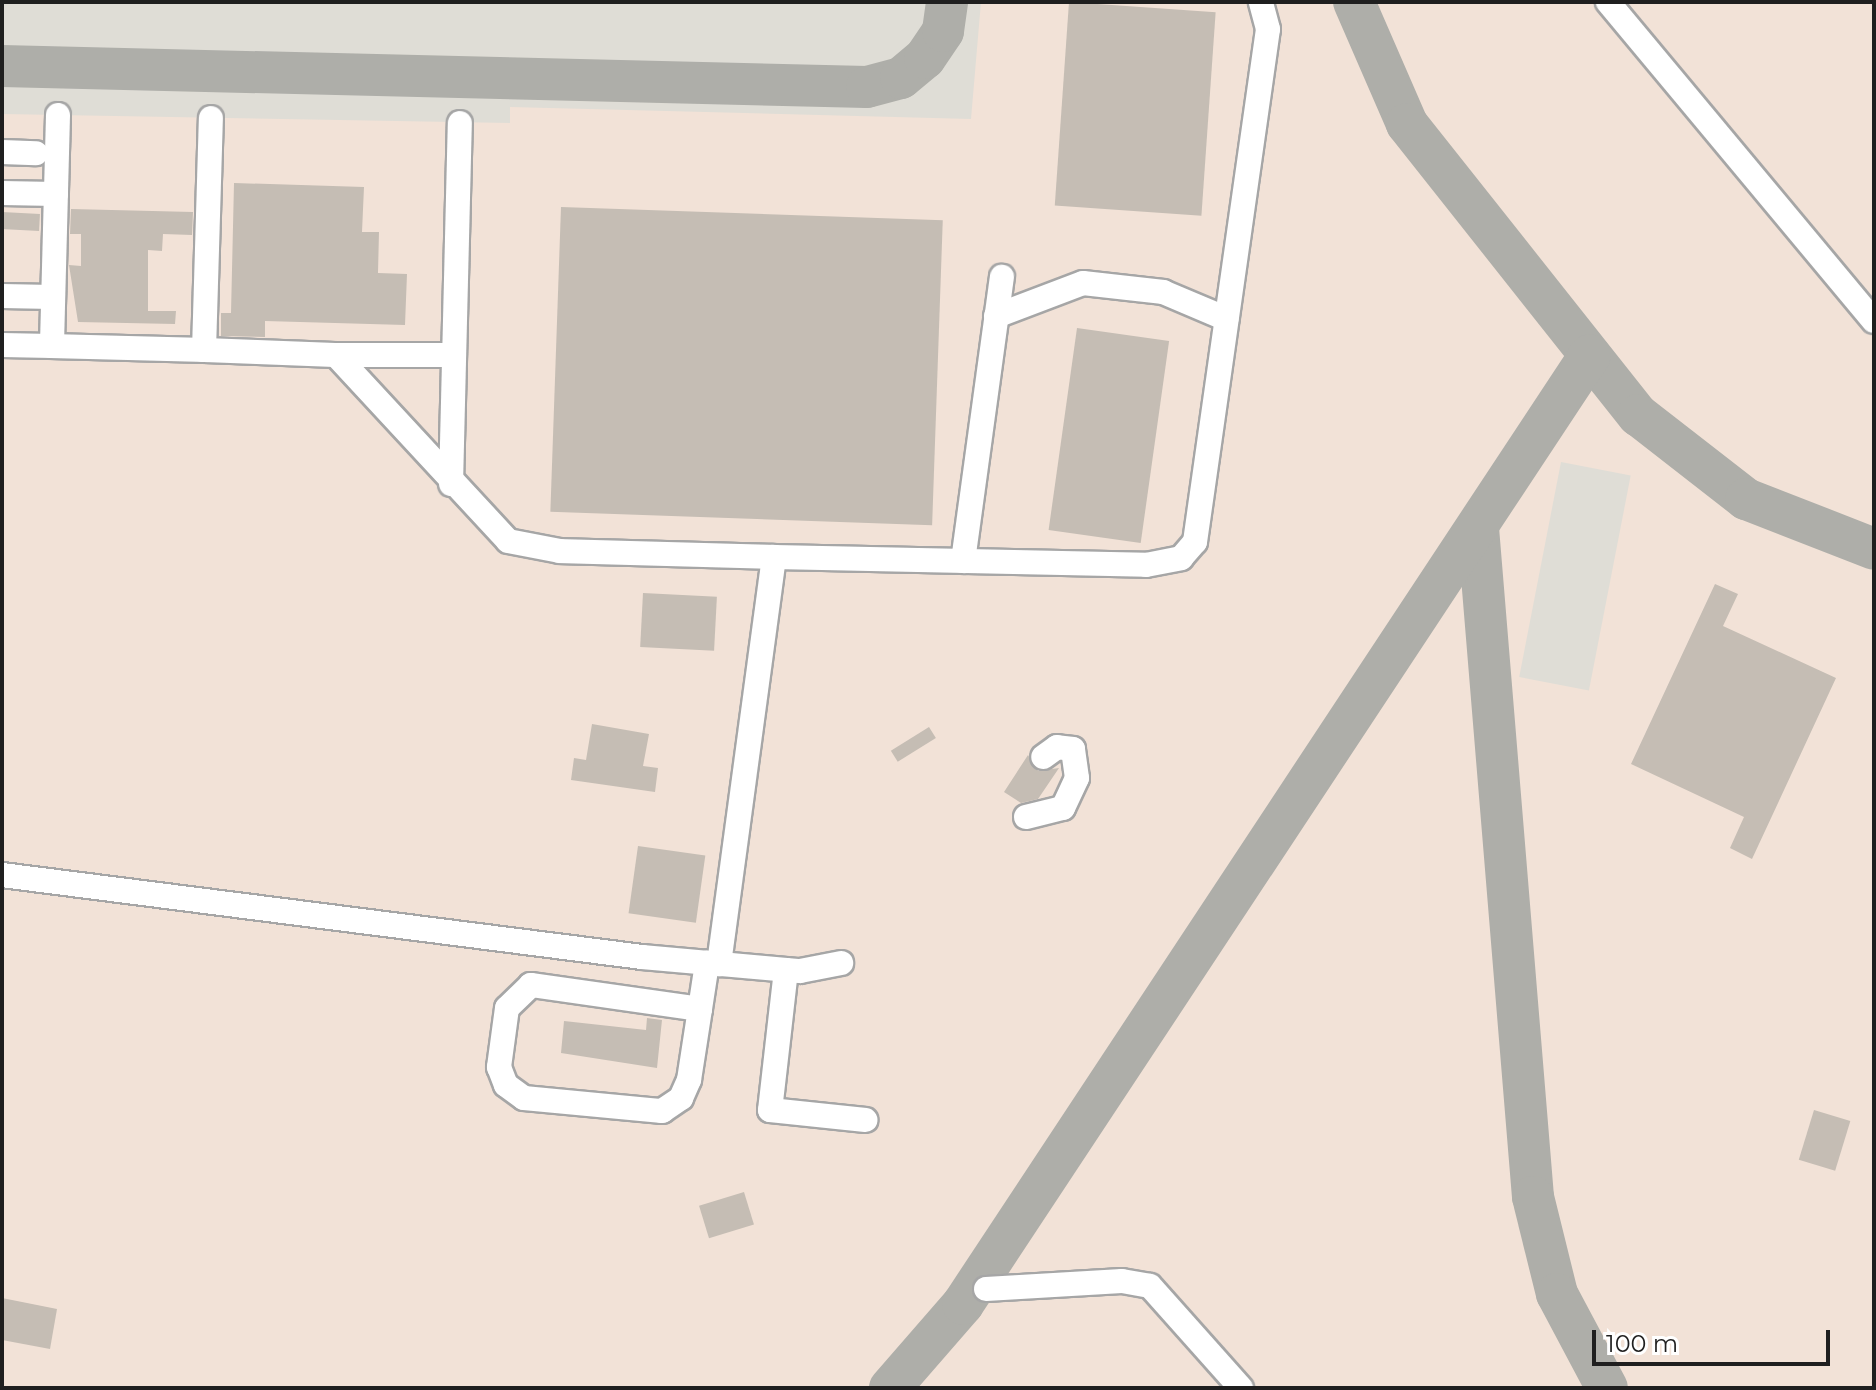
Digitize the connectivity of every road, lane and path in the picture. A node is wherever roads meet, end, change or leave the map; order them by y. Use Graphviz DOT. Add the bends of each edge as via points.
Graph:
graph roads {
  1 [pos="1261,2"];
  2 [pos="1608,2"];
  3 [pos="58,115"];
  4 [pos="211,118"];
  5 [pos="460,123"];
  6 [pos="2,152"];
  7 [pos="36,153"];
  8 [pos="2,193"];
  9 [pos="56,194"];
  10 [pos="1002,277"];
  11 [pos="2,296"];
  12 [pos="53,297"];
  13 [pos="996,316"];
  14 [pos="1227,319"];
  15 [pos="1874,321"];
  16 [pos="2,345"];
  17 [pos="52,346"];
  18 [pos="204,350"];
  19 [pos="336,355"];
  20 [pos="454,355"];
  21 [pos="451,484"];
  22 [pos="774,557"];
  23 [pos="963,561"];
  24 [pos="1043,757"];
  25 [pos="1026,817"];
  26 [pos="2,875"];
  27 [pos="713,963"];
  28 [pos="841,963"];
  29 [pos="786,970"];
  30 [pos="700,1009"];
  31 [pos="865,1120"];
  32 [pos="986,1289"];
  33 [pos="1241,1388"];
  1 -- 14 [label="street" via="1268,29"];
  2 -- 15 [label="street"];
  3 -- 9 [label="street"];
  4 -- 18 [label="street"];
  5 -- 20 [label="street"];
  6 -- 7 [label="street"];
  8 -- 9 [label="street"];
  9 -- 12 [label="street"];
  10 -- 13 [label="street"];
  11 -- 12 [label="street"];
  12 -- 17 [label="street"];
  13 -- 14 [label="street" via="1083,283 1163,292"];
  13 -- 23 [label="street"];
  14 -- 23 [label="street" via="1195,542 1181,558 1146,565"];
  16 -- 17 [label="street"];
  17 -- 18 [label="street"];
  18 -- 19 [label="street"];
  19 -- 20 [label="street"];
  19 -- 21 [label="street"];
  20 -- 21 [label="street"];
  21 -- 22 [label="street" via="508,541 530,548"];
  22 -- 23 [label="street"];
  22 -- 27 [label="street"];
  24 -- 25 [label="street" via="1057,747 1073,749 1077,778 1063,808"];
  26 -- 27 [label="street"];
  27 -- 29 [label="street"];
  27 -- 30 [label="street"];
  28 -- 29 [label="street"];
  29 -- 31 [label="street" via="770,1110"];
  30 -- 30 [label="street" via="689,1080 681,1098 662,1111 524,1098 506,1085 499,1067 507,1008 531,985"];
  32 -- 33 [label="street" via="1122,1281 1150,1286"];
}
